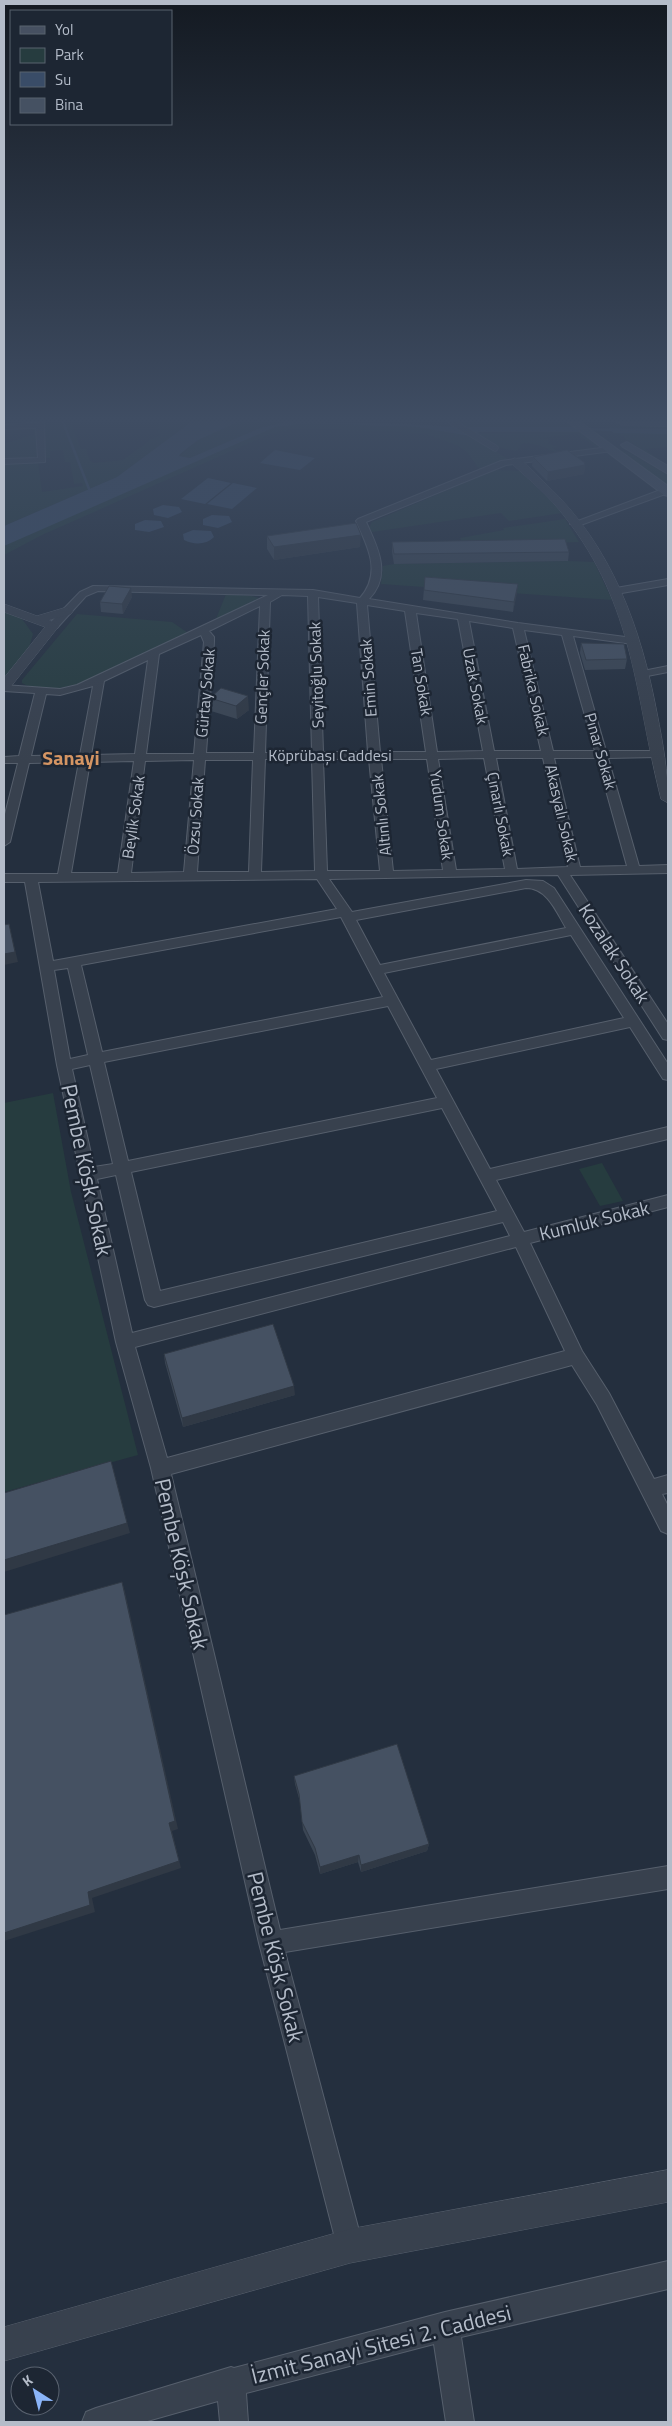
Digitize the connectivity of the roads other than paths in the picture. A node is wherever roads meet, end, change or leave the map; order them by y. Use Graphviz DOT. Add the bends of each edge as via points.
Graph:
graph roads {
  1 [pos="367,535"];
  2 [pos="582,535"];
  3 [pos="668,582"];
  4 [pos="616,591"];
  5 [pos="280,593"];
  6 [pos="313,593"];
  7 [pos="265,600"];
  8 [pos="362,601"];
  9 [pos="4,608"];
  10 [pos="410,609"];
  11 [pos="67,611"];
  12 [pos="463,617"];
  13 [pos="31,618"];
  14 [pos="53,626"];
  15 [pos="518,626"];
  16 [pos="202,630"];
  17 [pos="568,633"];
  18 [pos="633,641"];
  19 [pos="40,643"];
  20 [pos="154,653"];
  21 [pos="668,669"];
  22 [pos="642,674"];
  23 [pos="99,680"];
  24 [pos="4,687"];
  25 [pos="41,692"];
  26 [pos="549,754"];
  27 [pos="602,754"];
  28 [pos="656,754"];
  29 [pos="374,755"];
  30 [pos="433,755"];
  31 [pos="490,755"];
  32 [pos="259,756"];
  33 [pos="318,756"];
  34 [pos="199,757"];
  35 [pos="141,758"];
  36 [pos="84,759"];
  37 [pos="4,760"];
  38 [pos="25,760"];
  39 [pos="668,799"];
  40 [pos="4,842"];
  41 [pos="668,869"];
  42 [pos="634,870"];
  43 [pos="569,872"];
  44 [pos="512,873"];
  45 [pos="255,874"];
  46 [pos="450,874"];
  47 [pos="190,875"];
  48 [pos="387,875"];
  49 [pos="124,876"];
  50 [pos="320,876"];
  51 [pos="31,877"];
  52 [pos="64,877"];
  53 [pos="4,878"];
  54 [pos="347,914"];
  55 [pos="575,930"];
  56 [pos="72,962"];
  57 [pos="47,967"];
  58 [pos="376,970"];
  59 [pos="392,1000"];
  60 [pos="634,1021"];
  61 [pos="668,1034"];
  62 [pos="96,1059"];
  63 [pos="64,1065"];
  64 [pos="427,1066"];
  65 [pos="668,1075"];
  66 [pos="446,1102"];
  67 [pos="668,1133"];
  68 [pos="122,1168"];
  69 [pos="88,1176"];
  70 [pos="486,1176"];
  71 [pos="668,1201"];
  72 [pos="507,1215"];
  73 [pos="520,1239"];
  74 [pos="125,1342"];
  75 [pos="576,1356"];
  76 [pos="160,1468"];
  77 [pos="659,1486"];
  78 [pos="668,1525"];
  79 [pos="668,1877"];
  80 [pos="271,1943"];
  81 [pos="668,2186"];
  82 [pos="350,2246"];
  83 [pos="668,2278"];
  84 [pos="445,2326"];
  85 [pos="4,2344"];
  86 [pos="230,2382"];
  87 [pos="96,2422"];
  88 [pos="234,2422"];
  89 [pos="460,2422"];
  1 -- 8 [label="street" via="378,571 376,586"];
  2 -- 4 [label="street"];
  3 -- 4 [label="street"];
  4 -- 18 [label="street"];
  5 -- 6 [label="street"];
  5 -- 7 [label="street"];
  5 -- 11 [label="street" via="96,588 83,594"];
  6 -- 8 [label="street"];
  6 -- 33 [label="street, Seyitoğlu Sokak"];
  7 -- 16 [label="street"];
  7 -- 32 [label="street, Gençler Sokak"];
  8 -- 10 [label="street"];
  8 -- 29 [label="street, Emin Sokak"];
  9 -- 13 [label="street"];
  10 -- 12 [label="street"];
  10 -- 30 [label="street, Tan Sokak"];
  11 -- 13 [label="street"];
  11 -- 14 [label="street"];
  12 -- 15 [label="street"];
  12 -- 31 [label="street, Uzak Sokak"];
  13 -- 14 [label="street"];
  13 -- 19 [label="street"];
  14 -- 19 [label="street"];
  15 -- 17 [label="street"];
  15 -- 26 [label="street, Fabrika Sokak"];
  16 -- 20 [label="street"];
  16 -- 34 [label="street, Gürtay Sokak" via="209,642"];
  17 -- 18 [label="street"];
  17 -- 27 [label="street, Pınar Sokak"];
  18 -- 22 [label="street"];
  19 -- 24 [label="street"];
  20 -- 23 [label="street"];
  20 -- 35 [label="street, Beylik Sokak"];
  21 -- 22 [label="street"];
  22 -- 28 [label="street"];
  23 -- 25 [label="street" via="75,690"];
  23 -- 36 [label="street"];
  24 -- 25 [label="street"];
  25 -- 38 [label="street"];
  26 -- 27 [label="street, Köprübaşı Caddesi"];
  26 -- 31 [label="street, Köprübaşı Caddesi"];
  26 -- 43 [label="street, Akasyalı Sokak"];
  27 -- 28 [label="street, Köprübaşı Caddesi"];
  27 -- 42 [label="street, Pınar Sokak"];
  28 -- 39 [label="street"];
  29 -- 30 [label="street, Köprübaşı Caddesi"];
  29 -- 33 [label="street, Köprübaşı Caddesi"];
  29 -- 48 [label="street, Altınlı Sokak"];
  30 -- 31 [label="street, Köprübaşı Caddesi"];
  30 -- 46 [label="street, Yudum Sokak"];
  31 -- 44 [label="street, Çınarlı Sokak"];
  32 -- 33 [label="street, Köprübaşı Caddesi"];
  32 -- 34 [label="street, Köprübaşı Caddesi"];
  32 -- 45 [label="street, Gençler Sokak"];
  33 -- 50 [label="street"];
  34 -- 35 [label="street, Köprübaşı Caddesi"];
  34 -- 47 [label="street, Özsu Sokak"];
  35 -- 36 [label="street, Köprübaşı Caddesi"];
  35 -- 49 [label="street, Beylik Sokak"];
  36 -- 38 [label="street, Köprübaşı Caddesi"];
  36 -- 52 [label="street"];
  37 -- 38 [label="street, Köprübaşı Caddesi"];
  38 -- 40 [label="street"];
  41 -- 42 [label="street"];
  42 -- 43 [label="street"];
  43 -- 44 [label="street"];
  43 -- 61 [label="street, Kozalak Sokak"];
  44 -- 46 [label="street"];
  45 -- 47 [label="street"];
  45 -- 50 [label="street"];
  46 -- 48 [label="street"];
  47 -- 49 [label="street"];
  48 -- 50 [label="street"];
  49 -- 52 [label="street"];
  50 -- 54 [label="street"];
  51 -- 52 [label="street"];
  51 -- 53 [label="street"];
  51 -- 57 [label="street, Pembe Köşk Sokak"];
  54 -- 55 [label="street" via="532,884 549,891"];
  54 -- 56 [label="street"];
  54 -- 58 [label="street"];
  55 -- 58 [label="street"];
  55 -- 60 [label="street"];
  56 -- 57 [label="street"];
  56 -- 62 [label="street"];
  57 -- 63 [label="street, Pembe Köşk Sokak"];
  58 -- 59 [label="street"];
  59 -- 62 [label="street"];
  59 -- 64 [label="street"];
  60 -- 64 [label="street"];
  60 -- 65 [label="street"];
  62 -- 63 [label="street"];
  62 -- 68 [label="street"];
  63 -- 69 [label="street, Pembe Köşk Sokak"];
  64 -- 66 [label="street"];
  66 -- 68 [label="street"];
  66 -- 70 [label="street"];
  67 -- 70 [label="street"];
  68 -- 69 [label="street"];
  68 -- 72 [label="street" via="154,1300"];
  69 -- 74 [label="street, Pembe Köşk Sokak"];
  70 -- 72 [label="street"];
  71 -- 73 [label="street, Kumluk Sokak"];
  72 -- 73 [label="street"];
  73 -- 74 [label="street, Kumluk Sokak"];
  73 -- 75 [label="street"];
  74 -- 76 [label="street, Pembe Köşk Sokak"];
  75 -- 76 [label="street"];
  75 -- 77 [label="street"];
  76 -- 80 [label="street, Pembe Köşk Sokak"];
  77 -- 78 [label="street"];
  79 -- 80 [label="street"];
  80 -- 82 [label="street, Pembe Köşk Sokak"];
  81 -- 82 [label="street"];
  82 -- 85 [label="street"];
  83 -- 84 [label="street, İzmit Sanayi Sitesi 2. Caddesi"];
  84 -- 86 [label="street, İzmit Sanayi Sitesi 2. Caddesi"];
  84 -- 89 [label="street"];
  86 -- 87 [label="street, İzmit Sanayi Sitesi 2. Caddesi"];
  86 -- 88 [label="street"];
}
